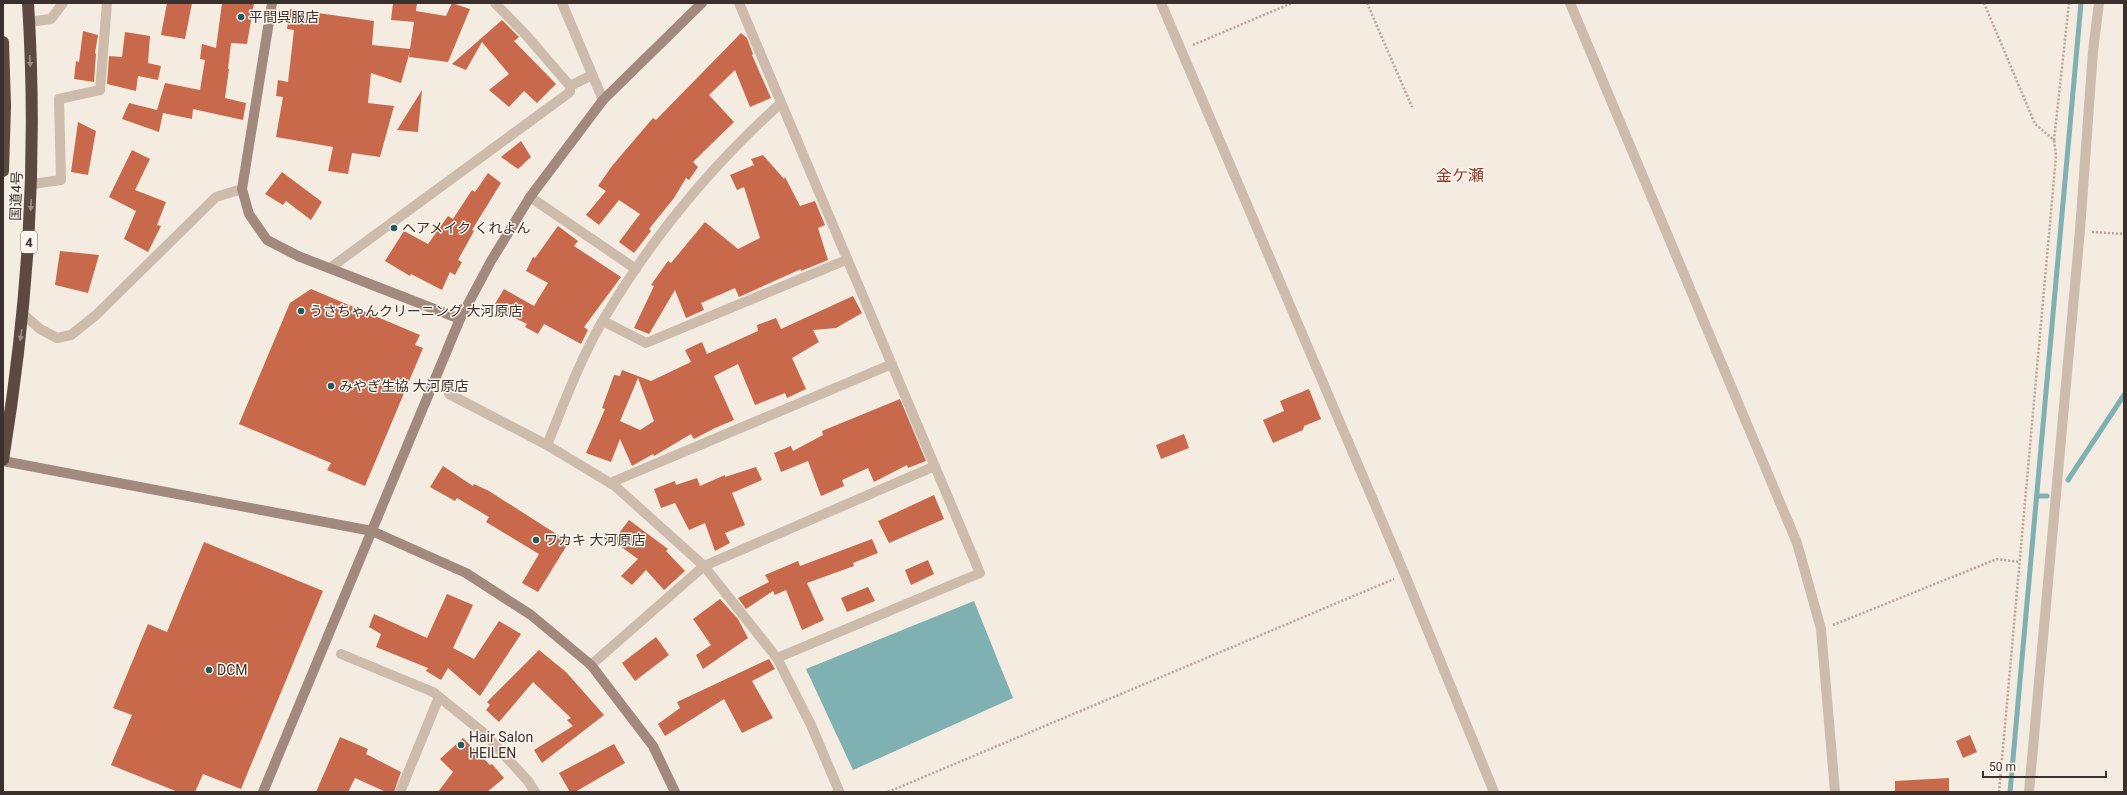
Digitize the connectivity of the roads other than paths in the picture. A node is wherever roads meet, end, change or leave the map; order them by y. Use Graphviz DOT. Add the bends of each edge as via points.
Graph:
graph roads {
  1 [pos="28,3"];
  2 [pos="63,3"];
  3 [pos="107,3"];
  4 [pos="272,3"];
  5 [pos="495,3"];
  6 [pos="562,3"];
  7 [pos="702,3"];
  8 [pos="739,3"];
  9 [pos="1162,3"];
  10 [pos="1570,3"];
  11 [pos="2099,3"];
  12 [pos="29,22"];
  13 [pos="3,42"];
  14 [pos="3,45"];
  15 [pos="592,75"];
  16 [pos="570,86"];
  17 [pos="603,100"];
  18 [pos="781,103"];
  19 [pos="3,171"];
  20 [pos="32,184"];
  21 [pos="242,189"];
  22 [pos="530,197"];
  23 [pos="846,260"];
  24 [pos="330,268"];
  25 [pos="636,269"];
  26 [pos="24,314"];
  27 [pos="460,319"];
  28 [pos="603,321"];
  29 [pos="892,364"];
  30 [pos="449,394"];
  31 [pos="547,445"];
  32 [pos="3,461"];
  33 [pos="935,466"];
  34 [pos="610,483"];
  35 [pos="372,531"];
  36 [pos="704,566"];
  37 [pos="341,654"];
  38 [pos="776,658"];
  39 [pos="591,664"];
  40 [pos="439,697"];
  41 [pos="262,792"];
  42 [pos="400,792"];
  43 [pos="535,792"];
  44 [pos="675,792"];
  45 [pos="837,792"];
  46 [pos="1494,792"];
  47 [pos="1834,792"];
  48 [pos="2029,792"];
  1 -- 12 [label="highway, 国道4号 / 4"];
  2 -- 12 [label="street" via="51,19"];
  3 -- 20 [label="street" via="100,90 60,99 61,180"];
  4 -- 21 [label="street"];
  5 -- 16 [label="street"];
  6 -- 15 [label="street"];
  7 -- 17 [label="street"];
  8 -- 18 [label="street"];
  9 -- 46 [label="street" via="1405,575"];
  10 -- 47 [label="street" via="1797,543 1821,629"];
  11 -- 48 [label="street"];
  12 -- 20 [label="highway, 国道4号 / 4, one-way"];
  13 -- 14 [label="highway, 国道4号"];
  14 -- 19 [label="highway, 国道4号"];
  15 -- 16 [label="street"];
  15 -- 17 [label="street"];
  16 -- 24 [label="street" via="570,92"];
  17 -- 22 [label="street"];
  18 -- 23 [label="street"];
  18 -- 25 [label="street" via="745,135 700,183"];
  20 -- 26 [label="highway, 国道4号 / 4, one-way"];
  21 -- 24 [label="street" via="249,214 267,240 298,256"];
  21 -- 26 [label="street" via="216,197 96,315 71,335 57,338 40,329"];
  22 -- 25 [label="street"];
  22 -- 27 [label="street"];
  23 -- 28 [label="street" via="646,343"];
  23 -- 29 [label="street"];
  24 -- 27 [label="street"];
  25 -- 28 [label="street"];
  26 -- 32 [label="highway, 国道4号 / 4, one-way"];
  27 -- 35 [label="street"];
  28 -- 31 [label="street" via="574,379"];
  29 -- 33 [label="street"];
  29 -- 34 [label="street"];
  30 -- 31 [label="street"];
  31 -- 34 [label="street"];
  32 -- 35 [label="street"];
  33 -- 36 [label="street"];
  33 -- 38 [label="street" via="980,573"];
  34 -- 36 [label="street"];
  35 -- 39 [label="street" via="466,573 531,615"];
  35 -- 41 [label="street"];
  36 -- 38 [label="street"];
  36 -- 39 [label="street"];
  37 -- 40 [label="street" via="433,692"];
  38 -- 45 [label="street" via="811,725 839,791"];
  39 -- 44 [label="street" via="653,746"];
  40 -- 42 [label="street"];
  40 -- 43 [label="street" via="485,734"];
}
